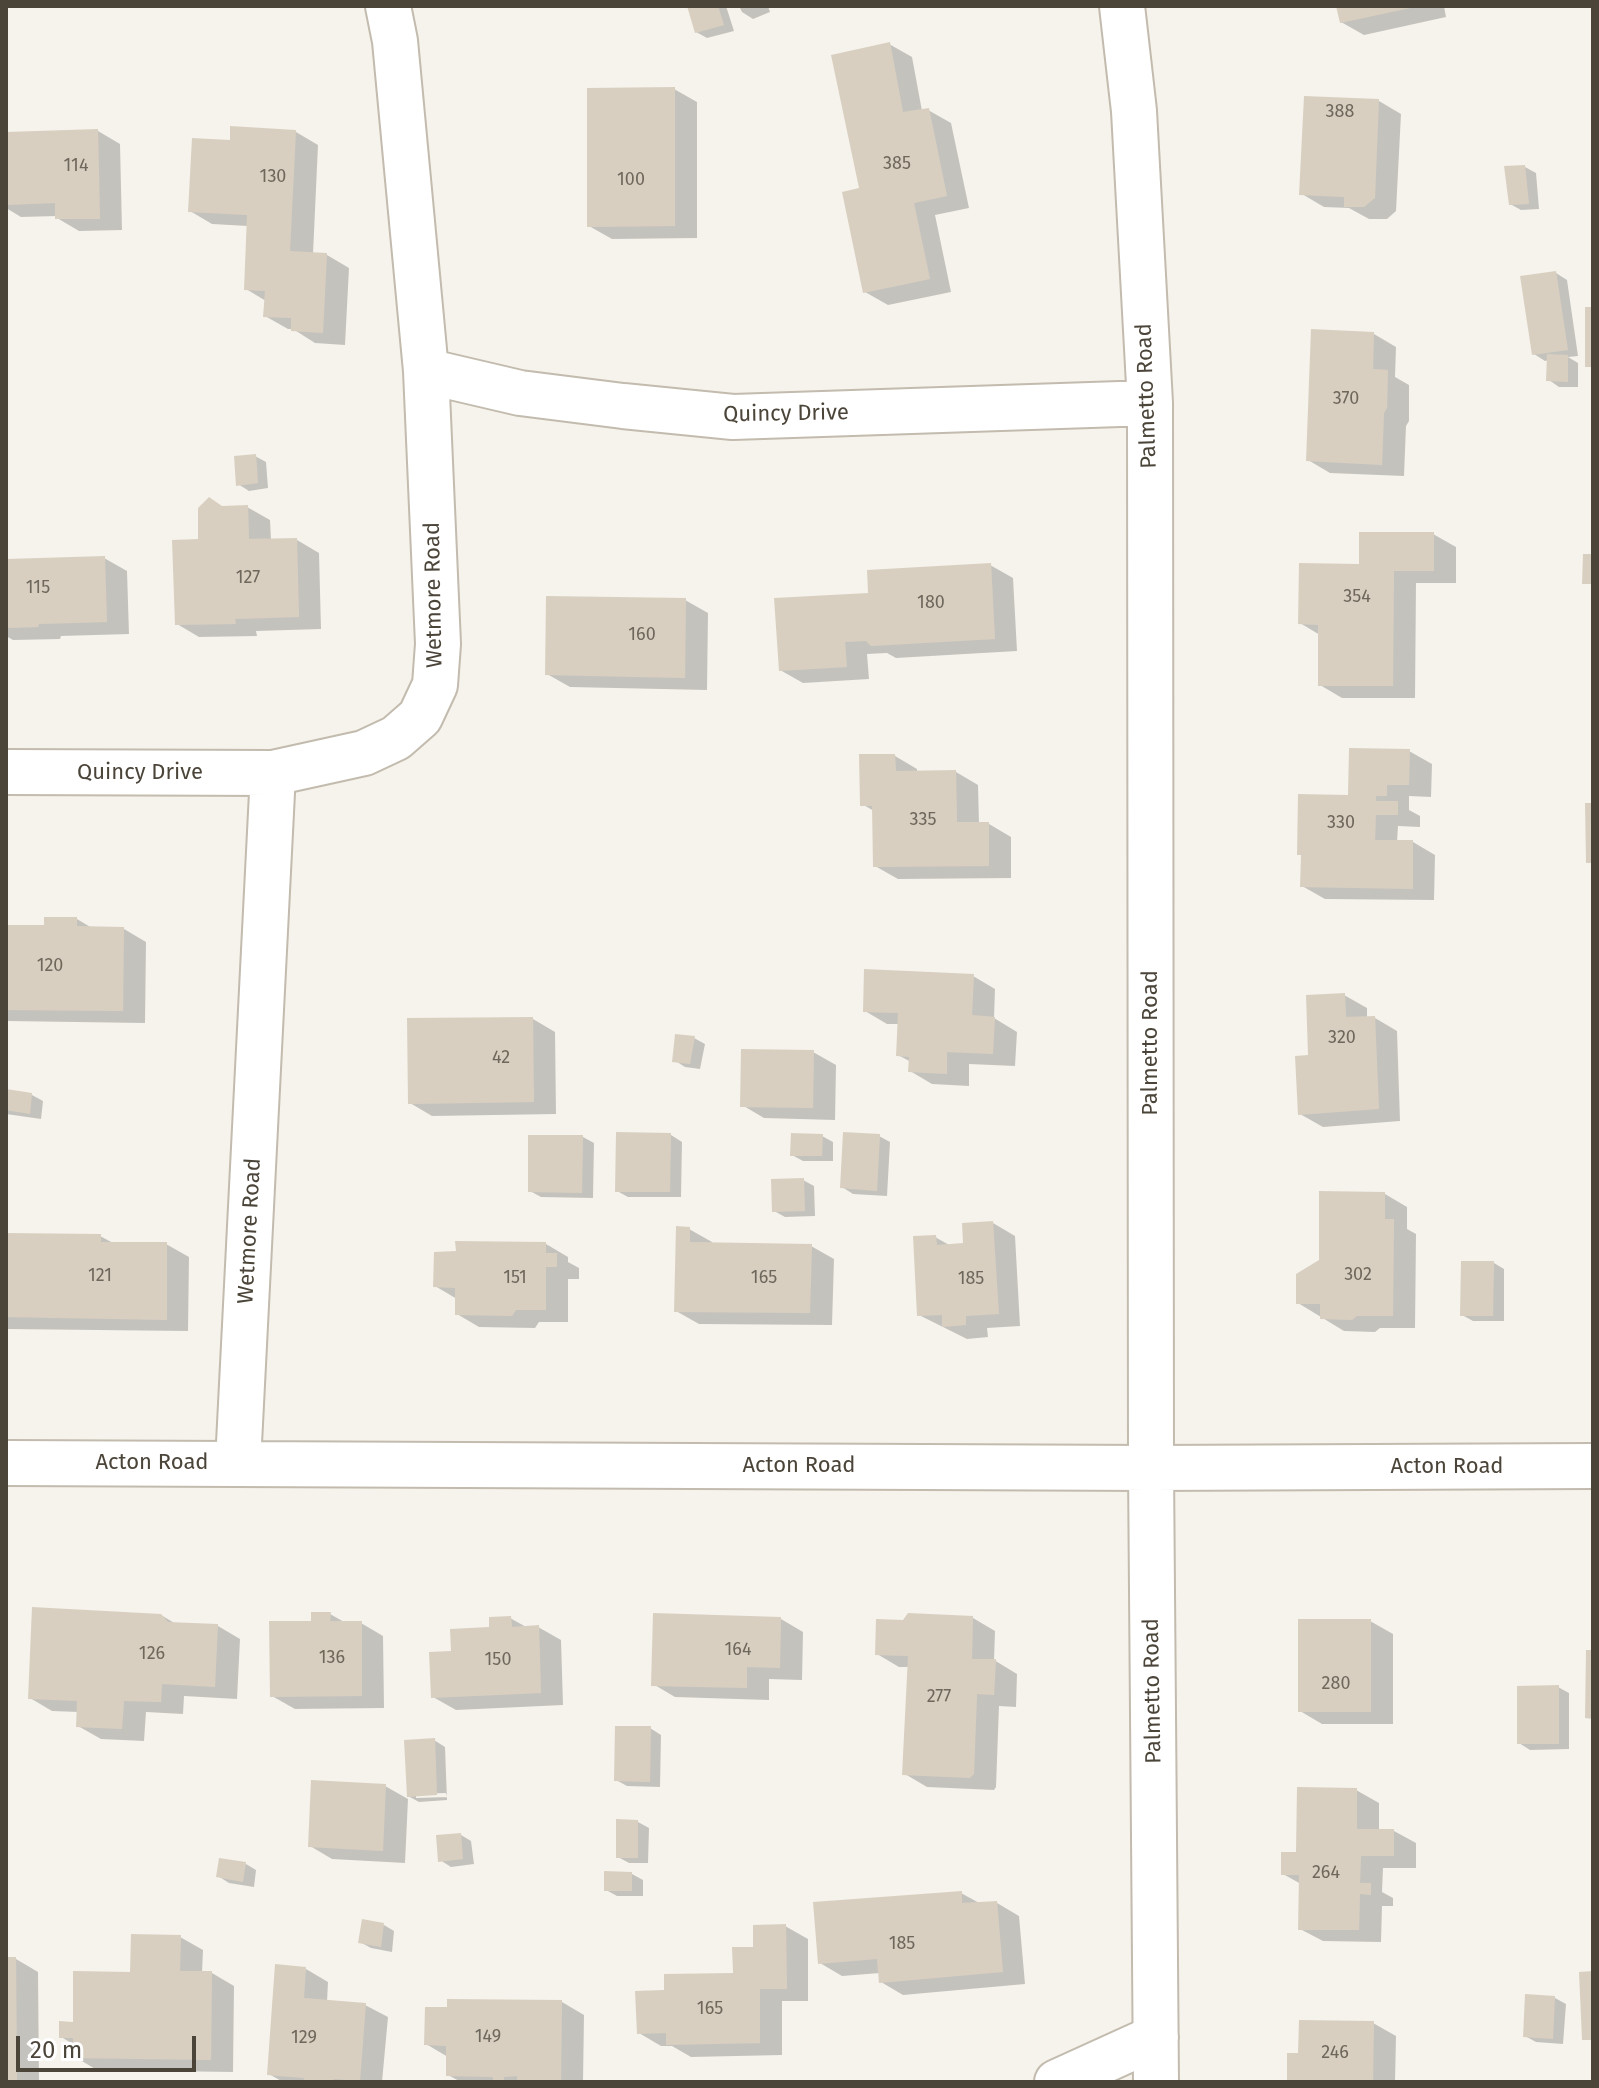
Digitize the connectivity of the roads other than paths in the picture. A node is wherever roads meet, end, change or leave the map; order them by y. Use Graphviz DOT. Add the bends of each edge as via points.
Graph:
graph roads {
  1 [pos="388,6"];
  2 [pos="1122,6"];
  3 [pos="426,371"];
  4 [pos="1150,403"];
  5 [pos="6,772"];
  6 [pos="273,773"];
  7 [pos="6,1463"];
  8 [pos="238,1463"];
  9 [pos="1593,1466"];
  10 [pos="1151,1468"];
  11 [pos="1156,2037"];
  12 [pos="1057,2082"];
  13 [pos="1156,2082"];
  1 -- 3 [label="street, Wetmore Road"];
  2 -- 4 [label="street, Palmetto Road" via="1134,111"];
  3 -- 4 [label="street, Quincy Drive" via="520,393 733,417"];
  3 -- 6 [label="street, Wetmore Road" via="438,644 435,685 420,717 396,738 364,753"];
  4 -- 10 [label="street, Palmetto Road"];
  5 -- 6 [label="street, Quincy Drive"];
  6 -- 8 [label="street, Wetmore Road"];
  7 -- 8 [label="street, Acton Road"];
  8 -- 10 [label="street, Acton Road"];
  9 -- 10 [label="street, Acton Road"];
  10 -- 11 [label="street, Palmetto Road"];
  11 -- 12 [label="street"];
  11 -- 13 [label="street, Palmetto Road"];
}
